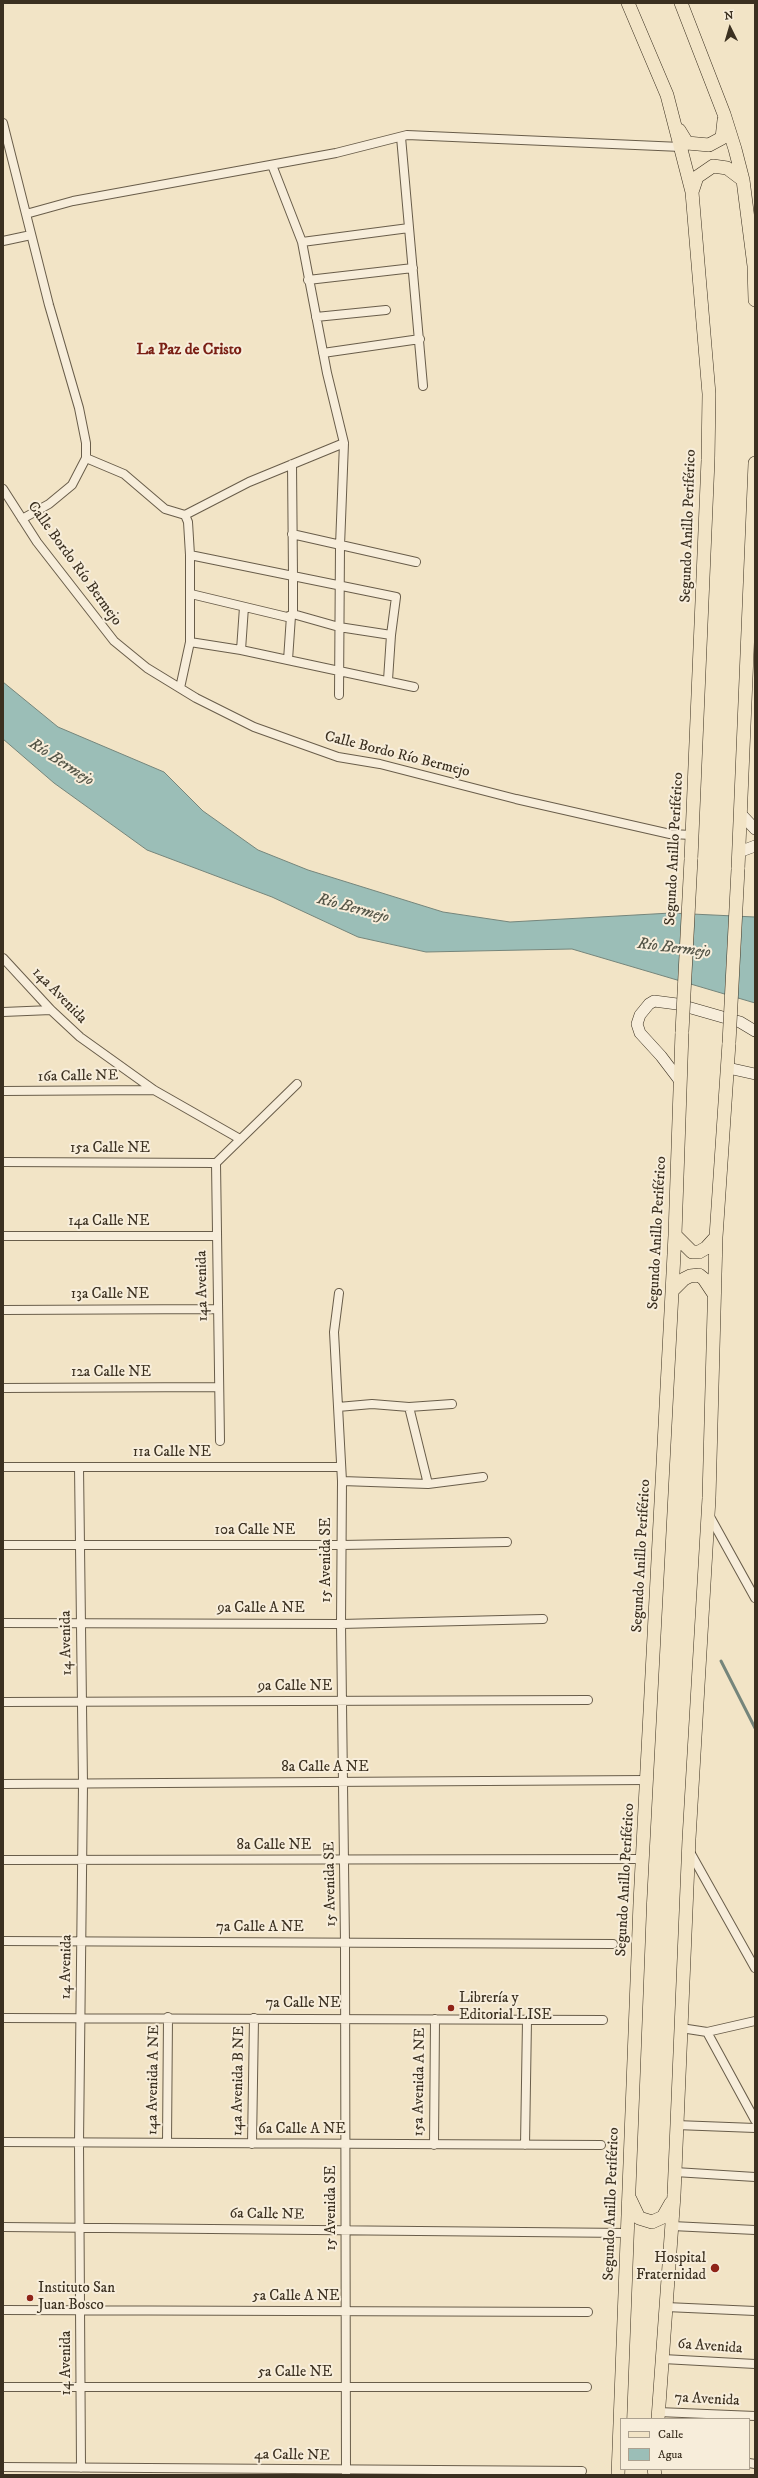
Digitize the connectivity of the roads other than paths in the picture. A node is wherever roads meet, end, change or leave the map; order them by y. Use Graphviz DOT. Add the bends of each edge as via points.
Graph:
graph roads {
  1 [pos="628,3"];
  2 [pos="681,3"];
  3 [pos="724,114"];
  4 [pos="3,123"];
  5 [pos="675,125"];
  6 [pos="401,137"];
  7 [pos="681,147"];
  8 [pos="272,165"];
  9 [pos="742,180"];
  10 [pos="692,192"];
  11 [pos="26,214"];
  12 [pos="409,228"];
  13 [pos="31,235"];
  14 [pos="3,241"];
  15 [pos="302,242"];
  16 [pos="413,268"];
  17 [pos="308,280"];
  18 [pos="755,300"];
  19 [pos="386,310"];
  20 [pos="316,317"];
  21 [pos="420,339"];
  22 [pos="323,353"];
  23 [pos="423,386"];
  24 [pos="344,443"];
  25 [pos="86,458"];
  26 [pos="755,463"];
  27 [pos="292,464"];
  28 [pos="3,489"];
  29 [pos="185,514"];
  30 [pos="22,519"];
  31 [pos="292,534"];
  32 [pos="340,546"];
  33 [pos="190,555"];
  34 [pos="416,562"];
  35 [pos="293,576"];
  36 [pos="340,585"];
  37 [pos="191,594"];
  38 [pos="244,607"];
  39 [pos="292,615"];
  40 [pos="339,627"];
  41 [pos="391,635"];
  42 [pos="190,642"];
  43 [pos="241,650"];
  44 [pos="288,660"];
  45 [pos="339,672"];
  46 [pos="388,680"];
  47 [pos="414,687"];
  48 [pos="180,688"];
  49 [pos="339,695"];
  50 [pos="742,814"];
  51 [pos="755,829"];
  52 [pos="692,835"];
  53 [pos="755,846"];
  54 [pos="739,852"];
  55 [pos="3,958"];
  56 [pos="51,1010"];
  57 [pos="3,1012"];
  58 [pos="755,1031"];
  59 [pos="728,1068"];
  60 [pos="755,1074"];
  61 [pos="680,1082"];
  62 [pos="297,1084"];
  63 [pos="154,1090"];
  64 [pos="3,1092"];
  65 [pos="240,1139"];
  66 [pos="3,1162"];
  67 [pos="216,1163"];
  68 [pos="675,1235"];
  69 [pos="3,1236"];
  70 [pos="216,1236"];
  71 [pos="716,1237"];
  72 [pos="672,1290"];
  73 [pos="339,1293"];
  74 [pos="714,1294"];
  75 [pos="217,1309"];
  76 [pos="3,1310"];
  77 [pos="219,1386"];
  78 [pos="3,1388"];
  79 [pos="452,1404"];
  80 [pos="338,1407"];
  81 [pos="409,1407"];
  82 [pos="220,1441"];
  83 [pos="3,1467"];
  84 [pos="79,1467"];
  85 [pos="340,1467"];
  86 [pos="483,1477"];
  87 [pos="342,1481"];
  88 [pos="428,1484"];
  89 [pos="707,1512"];
  90 [pos="507,1542"];
  91 [pos="3,1545"];
  92 [pos="80,1545"];
  93 [pos="342,1545"];
  94 [pos="755,1598"];
  95 [pos="543,1619"];
  96 [pos="81,1622"];
  97 [pos="3,1623"];
  98 [pos="341,1624"];
  99 [pos="588,1700"];
  100 [pos="343,1701"];
  101 [pos="3,1702"];
  102 [pos="82,1702"];
  103 [pos="647,1780"];
  104 [pos="344,1782"];
  105 [pos="3,1784"];
  106 [pos="83,1784"];
  107 [pos="689,1850"];
  108 [pos="642,1859"];
  109 [pos="3,1860"];
  110 [pos="82,1860"];
  111 [pos="344,1860"];
  112 [pos="3,1941"];
  113 [pos="81,1941"];
  114 [pos="346,1943"];
  115 [pos="613,1944"];
  116 [pos="755,1968"];
  117 [pos="80,2017"];
  118 [pos="168,2017"];
  119 [pos="3,2018"];
  120 [pos="254,2018"];
  121 [pos="346,2019"];
  122 [pos="435,2019"];
  123 [pos="527,2020"];
  124 [pos="603,2020"];
  125 [pos="755,2021"];
  126 [pos="681,2028"];
  127 [pos="707,2032"];
  128 [pos="755,2120"];
  129 [pos="676,2125"];
  130 [pos="755,2128"];
  131 [pos="3,2142"];
  132 [pos="79,2143"];
  133 [pos="167,2143"];
  134 [pos="252,2144"];
  135 [pos="346,2144"];
  136 [pos="434,2145"];
  137 [pos="525,2145"];
  138 [pos="601,2145"];
  139 [pos="675,2172"];
  140 [pos="755,2177"];
  141 [pos="629,2191"];
  142 [pos="674,2195"];
  143 [pos="672,2226"];
  144 [pos="3,2227"];
  145 [pos="80,2227"];
  146 [pos="346,2230"];
  147 [pos="755,2230"];
  148 [pos="627,2232"];
  149 [pos="666,2307"];
  150 [pos="3,2310"];
  151 [pos="81,2310"];
  152 [pos="346,2311"];
  153 [pos="588,2312"];
  154 [pos="755,2312"];
  155 [pos="663,2358"];
  156 [pos="755,2364"];
  157 [pos="3,2387"];
  158 [pos="81,2387"];
  159 [pos="346,2387"];
  160 [pos="587,2387"];
  161 [pos="658,2415"];
  162 [pos="755,2416"];
  163 [pos="620,2418"];
  164 [pos="620,2421"];
  165 [pos="3,2467"];
  166 [pos="81,2468"];
  167 [pos="582,2471"];
  168 [pos="346,2473"];
  169 [pos="618,2475"];
  1 -- 5 [label="main road, Segundo Anillo Periférico" via="667,95"];
  2 -- 3 [label="main road"];
  3 -- 5 [label="main road" via="722,138 709,145 687,143"];
  3 -- 9 [label="main road"];
  4 -- 11 [label="street"];
  5 -- 7 [label="main road, Segundo Anillo Periférico"];
  6 -- 7 [label="street"];
  6 -- 8 [label="street"];
  6 -- 12 [label="street"];
  7 -- 10 [label="main road, Segundo Anillo Periférico"];
  8 -- 11 [label="street" via="72,201"];
  8 -- 15 [label="street"];
  9 -- 10 [label="main road" via="727,168 713,166 697,177"];
  9 -- 18 [label="main road" via="754,266"];
  10 -- 52 [label="main road, Segundo Anillo Periférico" via="709,394"];
  11 -- 13 [label="street"];
  12 -- 15 [label="street"];
  12 -- 16 [label="street"];
  13 -- 14 [label="street"];
  13 -- 25 [label="street" via="79,408 86,443"];
  15 -- 17 [label="street"];
  16 -- 17 [label="street"];
  16 -- 21 [label="street"];
  17 -- 20 [label="street"];
  19 -- 20 [label="street"];
  20 -- 22 [label="street"];
  21 -- 22 [label="street"];
  21 -- 23 [label="street"];
  22 -- 24 [label="street"];
  24 -- 27 [label="street"];
  24 -- 32 [label="street"];
  25 -- 29 [label="street" via="124,474 165,509"];
  25 -- 30 [label="street" via="72,485 49,504"];
  26 -- 50 [label="main road"];
  27 -- 29 [label="street"];
  27 -- 31 [label="street"];
  28 -- 30 [label="street, Calle Bordo Río Bermejo"];
  29 -- 33 [label="street" via="188,522"];
  30 -- 48 [label="street, Calle Bordo Río Bermejo" via="114,641 147,668"];
  31 -- 32 [label="street"];
  31 -- 35 [label="street"];
  32 -- 34 [label="street"];
  32 -- 36 [label="street"];
  33 -- 35 [label="street"];
  33 -- 37 [label="street"];
  35 -- 36 [label="street"];
  35 -- 39 [label="street"];
  36 -- 40 [label="street"];
  36 -- 41 [label="street" via="396,597"];
  37 -- 38 [label="street"];
  37 -- 42 [label="street"];
  38 -- 39 [label="street"];
  38 -- 43 [label="street"];
  39 -- 40 [label="street"];
  39 -- 44 [label="street"];
  40 -- 41 [label="street"];
  40 -- 45 [label="street"];
  41 -- 46 [label="street"];
  42 -- 43 [label="street"];
  42 -- 48 [label="street"];
  43 -- 44 [label="street"];
  44 -- 45 [label="street"];
  45 -- 46 [label="street"];
  45 -- 49 [label="street"];
  46 -- 47 [label="street"];
  48 -- 52 [label="street, Calle Bordo Río Bermejo" via="254,727 338,757 380,764 516,799 670,834"];
  50 -- 51 [label="street"];
  50 -- 54 [label="main road"];
  52 -- 61 [label="main road, Segundo Anillo Periférico, bridge"];
  53 -- 54 [label="street"];
  54 -- 59 [label="main road, bridge"];
  55 -- 56 [label="street, 14a Avenida"];
  56 -- 57 [label="street"];
  56 -- 63 [label="street, 14a Avenida" via="80,1037"];
  58 -- 61 [label="street" via="740,1022 677,1004 654,1001 649,1004 638,1019 640,1033"];
  59 -- 60 [label="street"];
  59 -- 71 [label="main road"];
  61 -- 68 [label="main road, Segundo Anillo Periférico"];
  62 -- 65 [label="street"];
  63 -- 64 [label="street, 16a Calle NE"];
  63 -- 65 [label="street, 14a Avenida"];
  65 -- 67 [label="street"];
  66 -- 67 [label="street, 15a Calle NE"];
  67 -- 70 [label="street, 14a Avenida"];
  68 -- 71 [label="main road" via="692,1252 706,1248"];
  68 -- 72 [label="main road, Segundo Anillo Periférico"];
  69 -- 70 [label="street, 14a Calle NE"];
  70 -- 75 [label="street, 14a Avenida"];
  71 -- 74 [label="main road"];
  72 -- 74 [label="main road" via="684,1279 698,1275 704,1279"];
  72 -- 103 [label="main road, Segundo Anillo Periférico"];
  73 -- 80 [label="street, 15 Avenida SE" via="334,1332"];
  74 -- 89 [label="main road"];
  75 -- 76 [label="street, 13a Calle NE"];
  75 -- 77 [label="street, 14a Avenida"];
  77 -- 78 [label="street, 12a Calle NE"];
  77 -- 82 [label="street, 14a Avenida"];
  79 -- 81 [label="street"];
  80 -- 81 [label="street" via="372,1404"];
  80 -- 85 [label="street, 15 Avenida SE"];
  81 -- 88 [label="street"];
  83 -- 84 [label="street, 11a Calle NE"];
  84 -- 85 [label="street, 11a Calle NE"];
  84 -- 92 [label="street, 14 Avenida"];
  85 -- 87 [label="street, 15 Avenida SE"];
  86 -- 88 [label="street"];
  87 -- 88 [label="street"];
  87 -- 93 [label="street, 15 Avenida SE"];
  89 -- 94 [label="street"];
  89 -- 107 [label="main road"];
  90 -- 93 [label="street, 10a Calle NE"];
  91 -- 92 [label="street, 10a Calle NE"];
  92 -- 93 [label="street, 10a Calle NE"];
  92 -- 96 [label="street, 14 Avenida"];
  93 -- 98 [label="street, 15 Avenida SE"];
  95 -- 98 [label="street, 9a Calle A NE"];
  96 -- 97 [label="street, 9a Calle A NE"];
  96 -- 98 [label="street, 9a Calle A NE"];
  96 -- 102 [label="street, 14 Avenida"];
  98 -- 100 [label="street, 15 Avenida SE"];
  99 -- 100 [label="street, 9a Calle NE"];
  100 -- 102 [label="street, 9a Calle NE"];
  100 -- 104 [label="street, 15 Avenida SE"];
  101 -- 102 [label="street, 9a Calle NE"];
  102 -- 106 [label="street, 14 Avenida"];
  103 -- 104 [label="street, 8a Calle A NE"];
  103 -- 108 [label="main road, Segundo Anillo Periférico"];
  104 -- 106 [label="street, 8a Calle A NE"];
  104 -- 111 [label="street, 15 Avenida SE"];
  105 -- 106 [label="street, 8a Calle A NE"];
  106 -- 110 [label="street, 14 Avenida"];
  107 -- 116 [label="street"];
  107 -- 126 [label="main road"];
  108 -- 111 [label="street, 8a Calle NE"];
  108 -- 141 [label="main road, Segundo Anillo Periférico"];
  109 -- 110 [label="street, 8a Calle NE"];
  110 -- 111 [label="street, 8a Calle NE"];
  110 -- 113 [label="street, 14 Avenida"];
  111 -- 114 [label="street, 15 Avenida SE"];
  112 -- 113 [label="street, 7a Calle A NE"];
  113 -- 114 [label="street, 7a Calle A NE"];
  113 -- 117 [label="street, 14 Avenida"];
  114 -- 115 [label="street, 7a Calle A NE"];
  114 -- 121 [label="street, 15 Avenida SE"];
  117 -- 118 [label="street, 7a Calle NE"];
  117 -- 119 [label="street, 7a Calle NE"];
  117 -- 132 [label="street, 14 Avenida"];
  118 -- 120 [label="street, 7a Calle NE"];
  118 -- 133 [label="street, 14a Avenida A NE"];
  120 -- 121 [label="street, 7a Calle NE"];
  120 -- 134 [label="street, 14a Avenida B NE"];
  121 -- 122 [label="street, 7a Calle NE"];
  121 -- 135 [label="street, 15 Avenida SE"];
  122 -- 123 [label="street, 7a Calle NE"];
  122 -- 136 [label="street, 15a Avenida A NE"];
  123 -- 124 [label="street, 7a Calle NE"];
  123 -- 137 [label="street"];
  125 -- 127 [label="street"];
  126 -- 127 [label="street"];
  126 -- 129 [label="main road"];
  127 -- 128 [label="street"];
  129 -- 130 [label="street"];
  129 -- 139 [label="main road"];
  131 -- 132 [label="street, 6a Calle A NE"];
  132 -- 133 [label="street, 6a Calle A NE"];
  132 -- 145 [label="street, 14 Avenida"];
  133 -- 134 [label="street, 6a Calle A NE"];
  134 -- 135 [label="street, 6a Calle A NE"];
  135 -- 136 [label="street, 6a Calle A NE"];
  135 -- 146 [label="street, 15 Avenida SE"];
  136 -- 137 [label="street, 6a Calle A NE"];
  137 -- 138 [label="street, 6a Calle A NE"];
  139 -- 140 [label="street"];
  139 -- 142 [label="main road"];
  141 -- 142 [label="main road" via="631,2204 639,2218 652,2222 660,2220 666,2214"];
  141 -- 148 [label="main road, Segundo Anillo Periférico"];
  142 -- 143 [label="main road"];
  143 -- 147 [label="street"];
  143 -- 149 [label="main road"];
  144 -- 145 [label="street, 6a Calle NE"];
  145 -- 146 [label="street, 6a Calle NE"];
  145 -- 151 [label="street, 14 Avenida"];
  146 -- 148 [label="street, 6a Calle NE"];
  146 -- 152 [label="street, 15 Avenida SE"];
  148 -- 163 [label="main road, Segundo Anillo Periférico"];
  149 -- 154 [label="street"];
  149 -- 155 [label="main road"];
  150 -- 151 [label="street, 5a Calle A NE"];
  151 -- 152 [label="street, 5a Calle A NE"];
  151 -- 158 [label="street, 14 Avenida"];
  152 -- 153 [label="street, 5a Calle A NE"];
  152 -- 159 [label="street, 15 Avenida SE"];
  155 -- 156 [label="street, 6a Avenida"];
  155 -- 161 [label="main road"];
  157 -- 158 [label="street, 5a Calle NE"];
  158 -- 159 [label="street, 5a Calle NE"];
  158 -- 166 [label="street, 14 Avenida"];
  159 -- 160 [label="street, 5a Calle NE"];
  159 -- 168 [label="street, 15 Avenida SE"];
  161 -- 162 [label="street, 7a Avenida"];
  164 -- 169 [label="main road, Segundo Anillo Periférico"];
  165 -- 166 [label="street, 4a Calle NE"];
  166 -- 168 [label="street, 4a Calle NE"];
  167 -- 168 [label="street, 4a Calle NE"];
}
